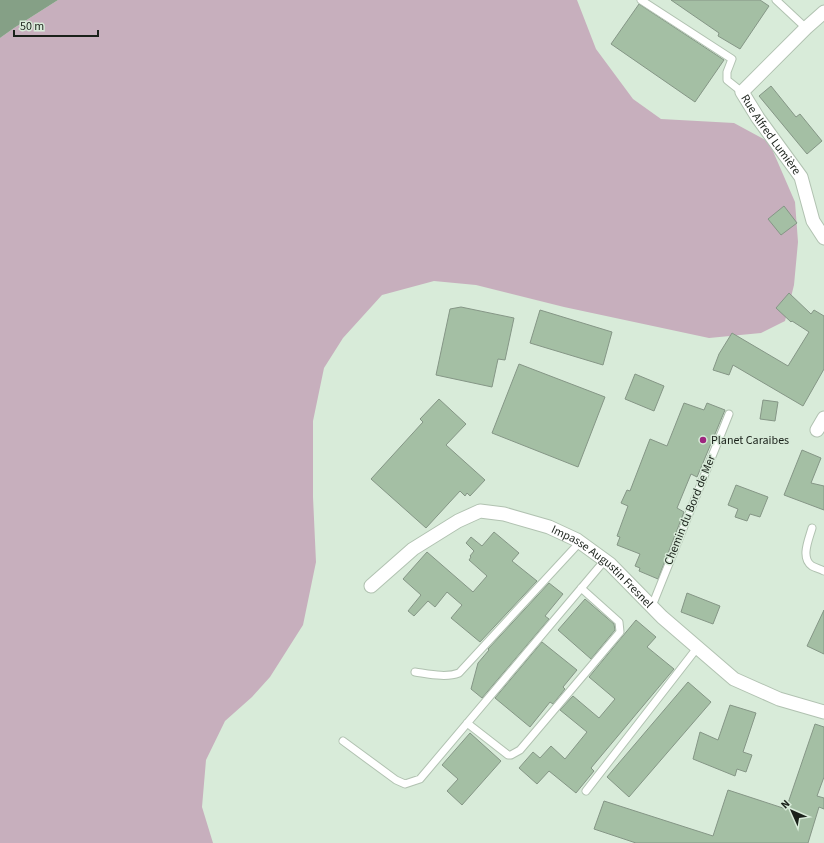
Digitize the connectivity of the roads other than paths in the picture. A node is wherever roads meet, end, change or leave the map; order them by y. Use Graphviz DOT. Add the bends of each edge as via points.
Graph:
graph roads {
  1 [pos="641,0"];
  2 [pos="780,1"];
  3 [pos="824,12"];
  4 [pos="806,28"];
  5 [pos="742,92"];
  6 [pos="824,238"];
  7 [pos="728,414"];
  8 [pos="824,418"];
  9 [pos="817,430"];
  10 [pos="812,528"];
  11 [pos="580,542"];
  12 [pos="605,560"];
  13 [pos="824,571"];
  14 [pos="370,586"];
  15 [pos="581,588"];
  16 [pos="652,606"];
  17 [pos="697,648"];
  18 [pos="415,672"];
  19 [pos="824,712"];
  20 [pos="467,723"];
  21 [pos="343,741"];
  22 [pos="586,791"];
  1 -- 5 [label="lane" via="732,59 727,80"];
  2 -- 4 [label="lane"];
  3 -- 4 [label="street, Rue Alfred Lumière"];
  4 -- 5 [label="street, Rue Alfred Lumière"];
  5 -- 6 [label="street, Rue Alfred Lumière" via="801,177 813,221"];
  7 -- 16 [label="lane, Chemin du Bord de Mer"];
  8 -- 9 [label="street"];
  10 -- 13 [label="lane" via="806,557 813,567"];
  11 -- 12 [label="street, Impasse Augustin Fresnel"];
  11 -- 14 [label="street, Impasse Augustin Fresnel" via="549,527 504,514 480,511 458,521 413,549"];
  11 -- 18 [label="lane" via="459,672 454,675"];
  12 -- 15 [label="lane"];
  12 -- 16 [label="street, Impasse Augustin Fresnel"];
  15 -- 20 [label="lane"];
  15 -- 20 [label="lane" via="619,622 620,632 520,750 508,755"];
  16 -- 17 [label="street, Impasse Augustin Fresnel"];
  17 -- 19 [label="street, Impasse Augustin Fresnel" via="734,680 779,699"];
  17 -- 22 [label="lane"];
  20 -- 21 [label="lane" via="420,779 405,784"];
}
